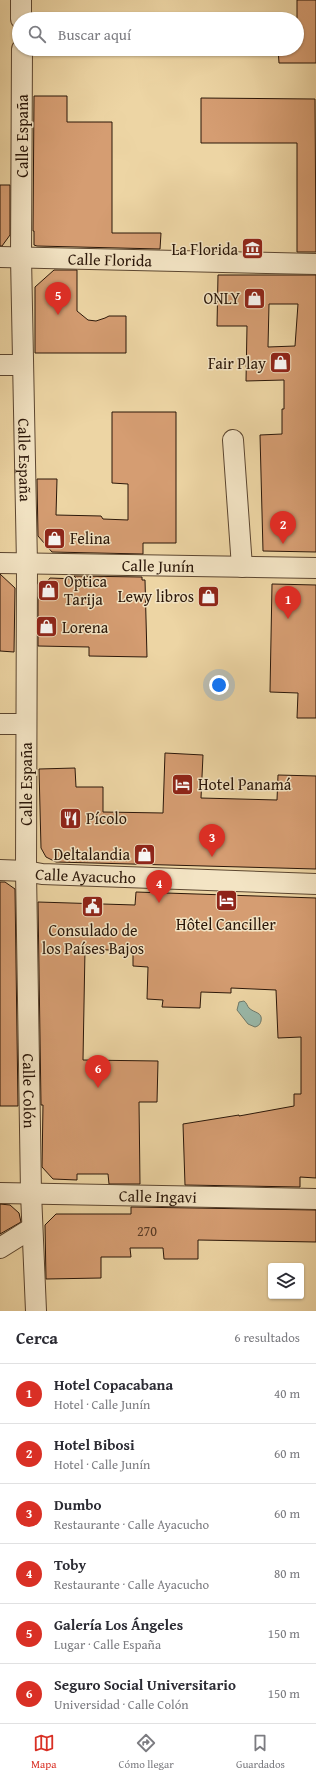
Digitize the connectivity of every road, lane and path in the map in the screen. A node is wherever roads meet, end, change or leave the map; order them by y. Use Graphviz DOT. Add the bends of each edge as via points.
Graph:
graph roads {
  1 [pos="21,0"];
  2 [pos="21,12"];
  3 [pos="22,56"];
  4 [pos="0,257"];
  5 [pos="21,257"];
  6 [pos="316,264"];
  7 [pos="0,365"];
  8 [pos="23,365"];
  9 [pos="233,440"];
  10 [pos="0,563"];
  11 [pos="27,564"];
  12 [pos="242,567"];
  13 [pos="316,568"];
  14 [pos="0,724"];
  15 [pos="26,724"];
  16 [pos="0,870"];
  17 [pos="26,871"];
  18 [pos="316,884"];
  19 [pos="0,1193"];
  20 [pos="31,1193"];
  21 [pos="316,1199"];
  22 [pos="32,1228"];
  23 [pos="0,1248"];
  24 [pos="36,1311"];
  1 -- 2 [label="street"];
  3 -- 5 [label="street, Calle España"];
  4 -- 5 [label="street, Calle Florida"];
  5 -- 6 [label="street, Calle Florida"];
  5 -- 8 [label="street, Calle España"];
  7 -- 8 [label="street"];
  8 -- 11 [label="street, Calle España"];
  9 -- 12 [label="street"];
  10 -- 11 [label="street, Calle Junín"];
  11 -- 12 [label="street, Calle Junín"];
  11 -- 15 [label="street, Calle España"];
  12 -- 13 [label="street, Calle Junín"];
  14 -- 15 [label="street"];
  15 -- 17 [label="street, Calle España"];
  16 -- 17 [label="street, Calle Ayacucho"];
  17 -- 18 [label="street, Calle Ayacucho" via="42,874"];
  17 -- 20 [label="street, Calle Colón"];
  19 -- 20 [label="street, Calle Ingavi"];
  20 -- 21 [label="street, Calle Ingavi"];
  20 -- 22 [label="street, Calle Colón"];
  22 -- 23 [label="street"];
  22 -- 24 [label="street, Calle Colón"];
}
